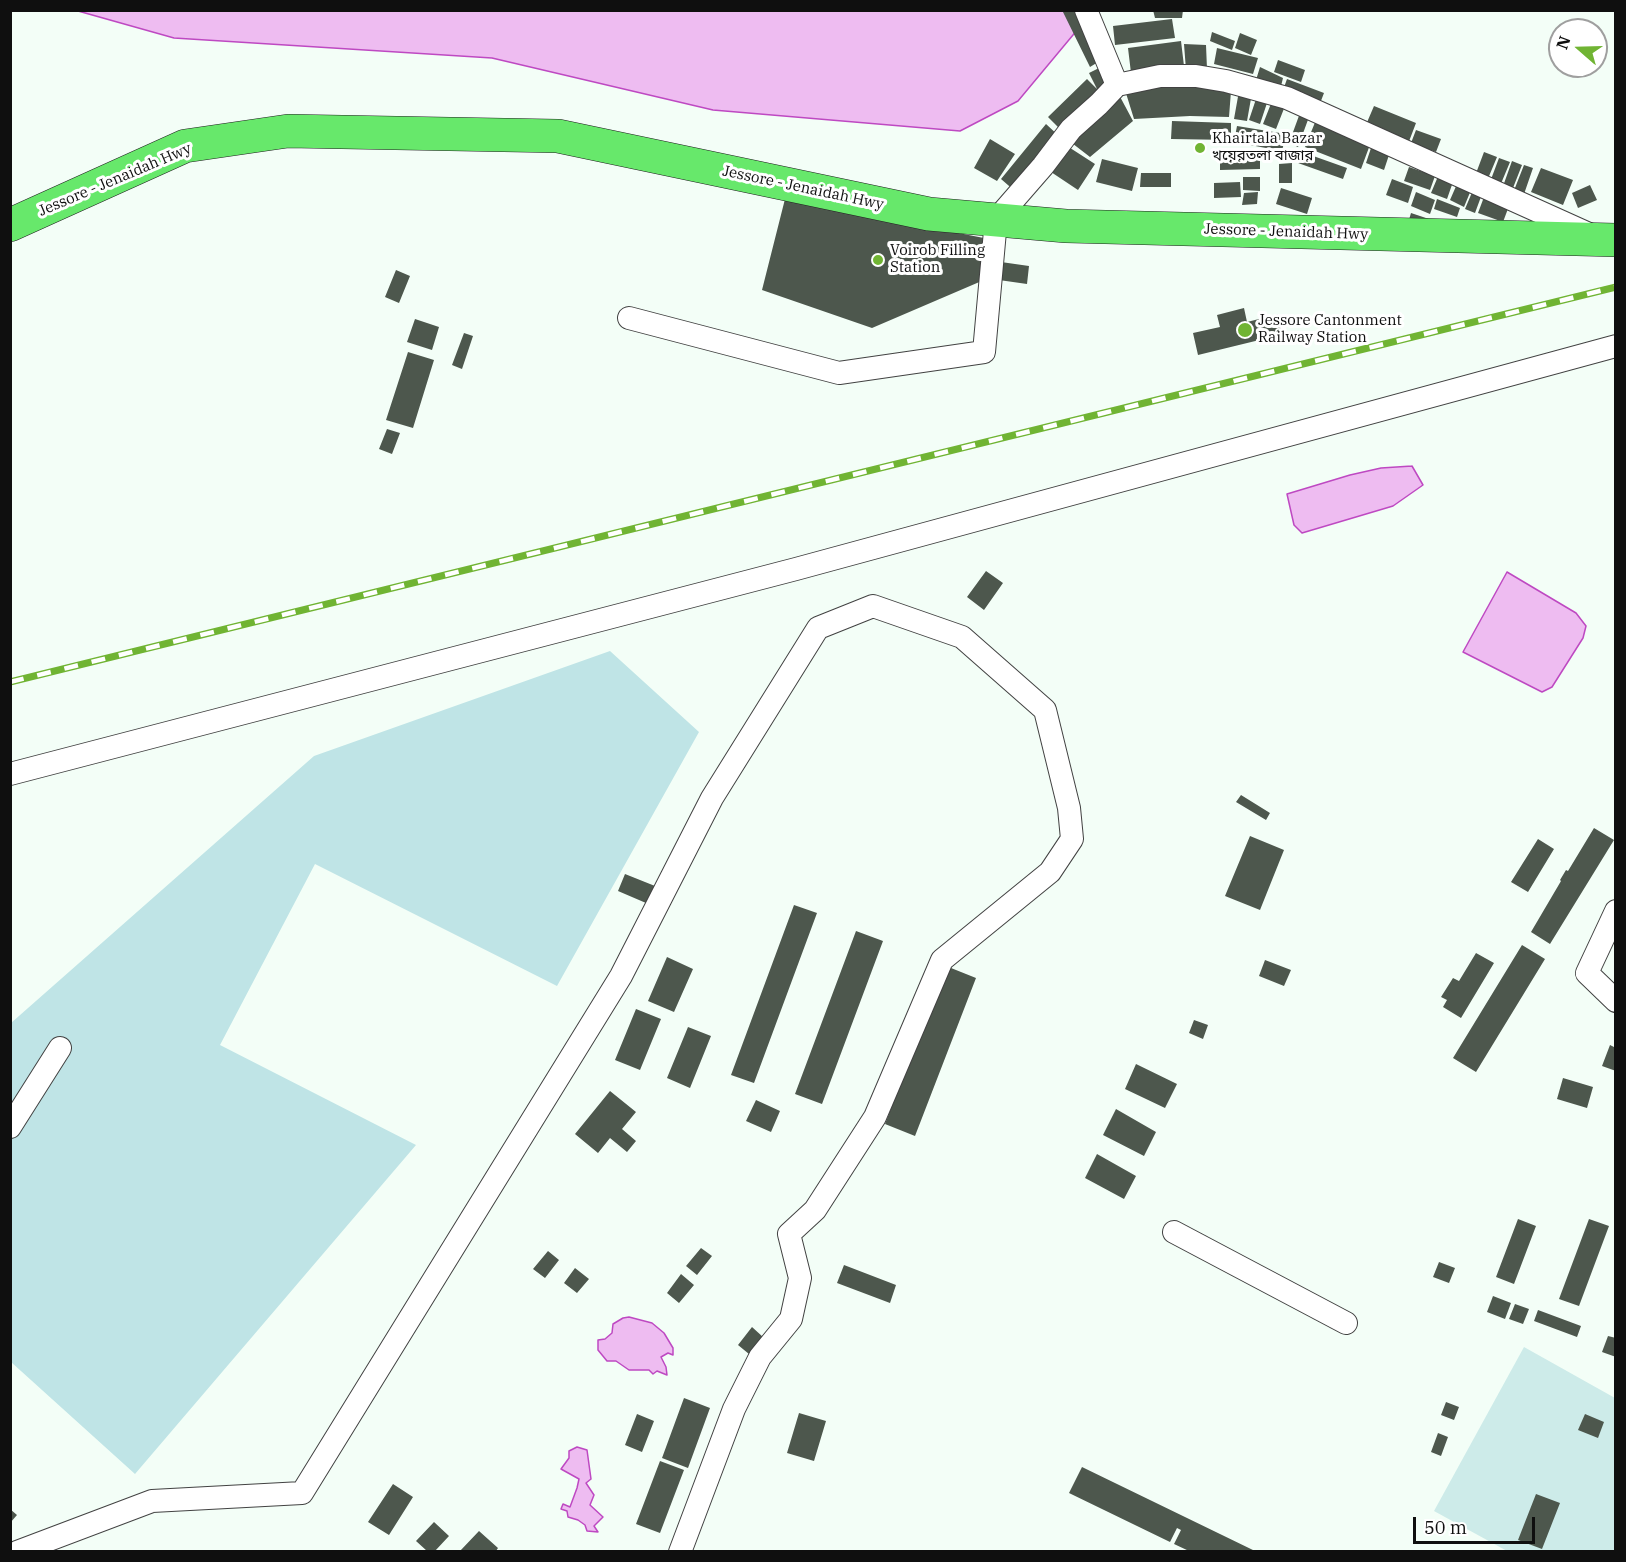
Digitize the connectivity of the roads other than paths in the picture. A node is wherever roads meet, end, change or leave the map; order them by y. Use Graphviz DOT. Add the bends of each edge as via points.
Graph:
graph roads {
  1 [pos="1086,10"];
  2 [pos="1117,85"];
  3 [pos="996,220"];
  4 [pos="10,225"];
  5 [pos="1609,240"];
  6 [pos="629,318"];
  7 [pos="1616,346"];
  8 [pos="10,774"];
  9 [pos="1616,911"];
  10 [pos="1616,1001"];
  11 [pos="60,1048"];
  12 [pos="10,1127"];
  13 [pos="1174,1232"];
  14 [pos="1346,1323"];
  15 [pos="17,1551"];
  16 [pos="680,1551"];
  1 -- 2 [label="street"];
  2 -- 3 [label="street" via="1071,129"];
  2 -- 5 [label="street" via="1160,76 1196,76 1287,98"];
  3 -- 4 [label="highway, Jessore - Jenaidah Hwy" via="929,214 558,136 288,131 184,146"];
  3 -- 5 [label="highway, Jessore - Jenaidah Hwy" via="1066,226"];
  3 -- 6 [label="street" via="984,352 839,373"];
  7 -- 8 [label="street" via="796,570"];
  9 -- 10 [label="street" via="1587,973"];
  11 -- 12 [label="street"];
  13 -- 14 [label="street"];
  15 -- 16 [label="street" via="152,1501 302,1493 621,976 712,798 818,628 873,606 962,637 1045,710 1069,808 1072,839 1050,872 942,960 875,1117 815,1210 789,1234 801,1278 791,1319 760,1358 734,1409"];
}
